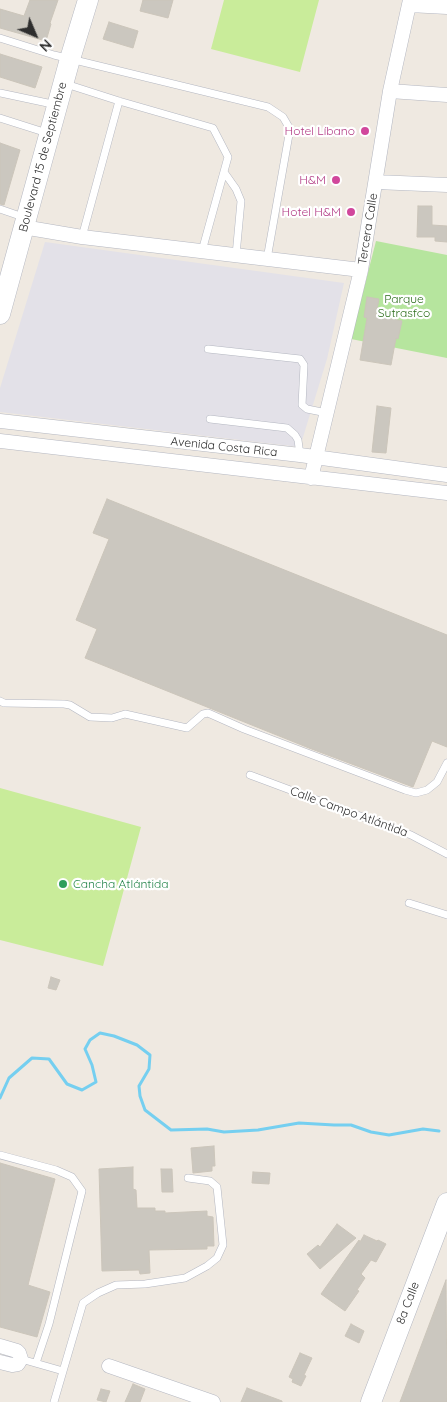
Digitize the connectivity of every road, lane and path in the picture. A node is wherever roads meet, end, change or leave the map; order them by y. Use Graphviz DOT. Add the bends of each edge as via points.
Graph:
graph roads {
  1 [pos="88,0"];
  2 [pos="410,2"];
  3 [pos="447,8"];
  4 [pos="0,38"];
  5 [pos="70,59"];
  6 [pos="63,83"];
  7 [pos="390,91"];
  8 [pos="0,93"];
  9 [pos="447,94"];
  10 [pos="119,101"];
  11 [pos="57,105"];
  12 [pos="0,118"];
  13 [pos="49,134"];
  14 [pos="224,172"];
  15 [pos="376,182"];
  16 [pos="447,185"];
  17 [pos="0,209"];
  18 [pos="24,223"];
  19 [pos="82,237"];
  20 [pos="202,251"];
  21 [pos="236,255"];
  22 [pos="267,259"];
  23 [pos="361,270"];
  24 [pos="0,314"];
  25 [pos="208,350"];
  26 [pos="327,413"];
  27 [pos="210,419"];
  28 [pos="0,422"];
  29 [pos="0,441"];
  30 [pos="300,455"];
  31 [pos="317,457"];
  32 [pos="447,475"];
  33 [pos="311,478"];
  34 [pos="447,493"];
  35 [pos="2,702"];
  36 [pos="447,763"];
  37 [pos="250,775"];
  38 [pos="447,854"];
  39 [pos="409,903"];
  40 [pos="447,915"];
  41 [pos="0,1155"];
  42 [pos="188,1178"];
  43 [pos="447,1204"];
  44 [pos="0,1346"];
  45 [pos="21,1359"];
  46 [pos="0,1362"];
  47 [pos="36,1363"];
  48 [pos="109,1366"];
  49 [pos="63,1371"];
  50 [pos="174,1396"];
  51 [pos="54,1402"];
  52 [pos="213,1402"];
  53 [pos="371,1402"];
  1 -- 5 [label="street, Boulevard 15 de Septiembre"];
  2 -- 3 [label="street"];
  2 -- 7 [label="street, Tercera Calle"];
  4 -- 5 [label="lane"];
  5 -- 6 [label="street, Boulevard 15 de Septiembre"];
  5 -- 22 [label="lane" via="268,107 283,117 290,129"];
  6 -- 10 [label="lane"];
  6 -- 11 [label="street, Boulevard 15 de Septiembre"];
  7 -- 9 [label="street"];
  7 -- 15 [label="street, Tercera Calle"];
  8 -- 11 [label="lane"];
  10 -- 14 [label="lane" via="213,128 228,157"];
  10 -- 19 [label="lane"];
  11 -- 13 [label="street, Boulevard 15 de Septiembre"];
  12 -- 13 [label="lane"];
  13 -- 18 [label="street, Boulevard 15 de Septiembre"];
  14 -- 20 [label="lane"];
  14 -- 21 [label="lane" via="241,201"];
  15 -- 16 [label="street"];
  15 -- 23 [label="street, Tercera Calle"];
  17 -- 18 [label="lane"];
  18 -- 19 [label="street"];
  18 -- 24 [label="street, Boulevard 15 de Septiembre"];
  19 -- 20 [label="street"];
  20 -- 21 [label="street"];
  21 -- 22 [label="street"];
  22 -- 23 [label="street"];
  23 -- 26 [label="street, Tercera Calle"];
  25 -- 26 [label="lane" via="300,359 304,365 302,405"];
  26 -- 31 [label="street, Tercera Calle"];
  27 -- 30 [label="lane" via="287,428 298,440"];
  28 -- 30 [label="street, Avenida Costa Rica"];
  29 -- 33 [label="street, Avenida Costa Rica"];
  30 -- 31 [label="street, Avenida Costa Rica"];
  31 -- 32 [label="street, Avenida Costa Rica"];
  31 -- 33 [label="street, Tercera Calle"];
  33 -- 34 [label="street, Avenida Costa Rica"];
  35 -- 36 [label="lane" via="64,704 90,717 112,718 126,714 187,728 208,713 416,793 437,782"];
  37 -- 38 [label="lane, Calle Campo Atlántida" via="411,835"];
  39 -- 40 [label="lane"];
  41 -- 47 [label="lane" via="72,1177 82,1191"];
  42 -- 49 [label="lane" via="210,1181 217,1186 223,1245 217,1258 185,1278 116,1285 84,1302"];
  43 -- 53 [label="street, 8a Calle"];
  44 -- 45 [label="street" via="16,1351"];
  45 -- 46 [label="street" via="12,1365"];
  45 -- 47 [label="lane"];
  47 -- 49 [label="lane"];
  48 -- 50 [label="street"];
  49 -- 51 [label="lane"];
  50 -- 52 [label="street"];
}
